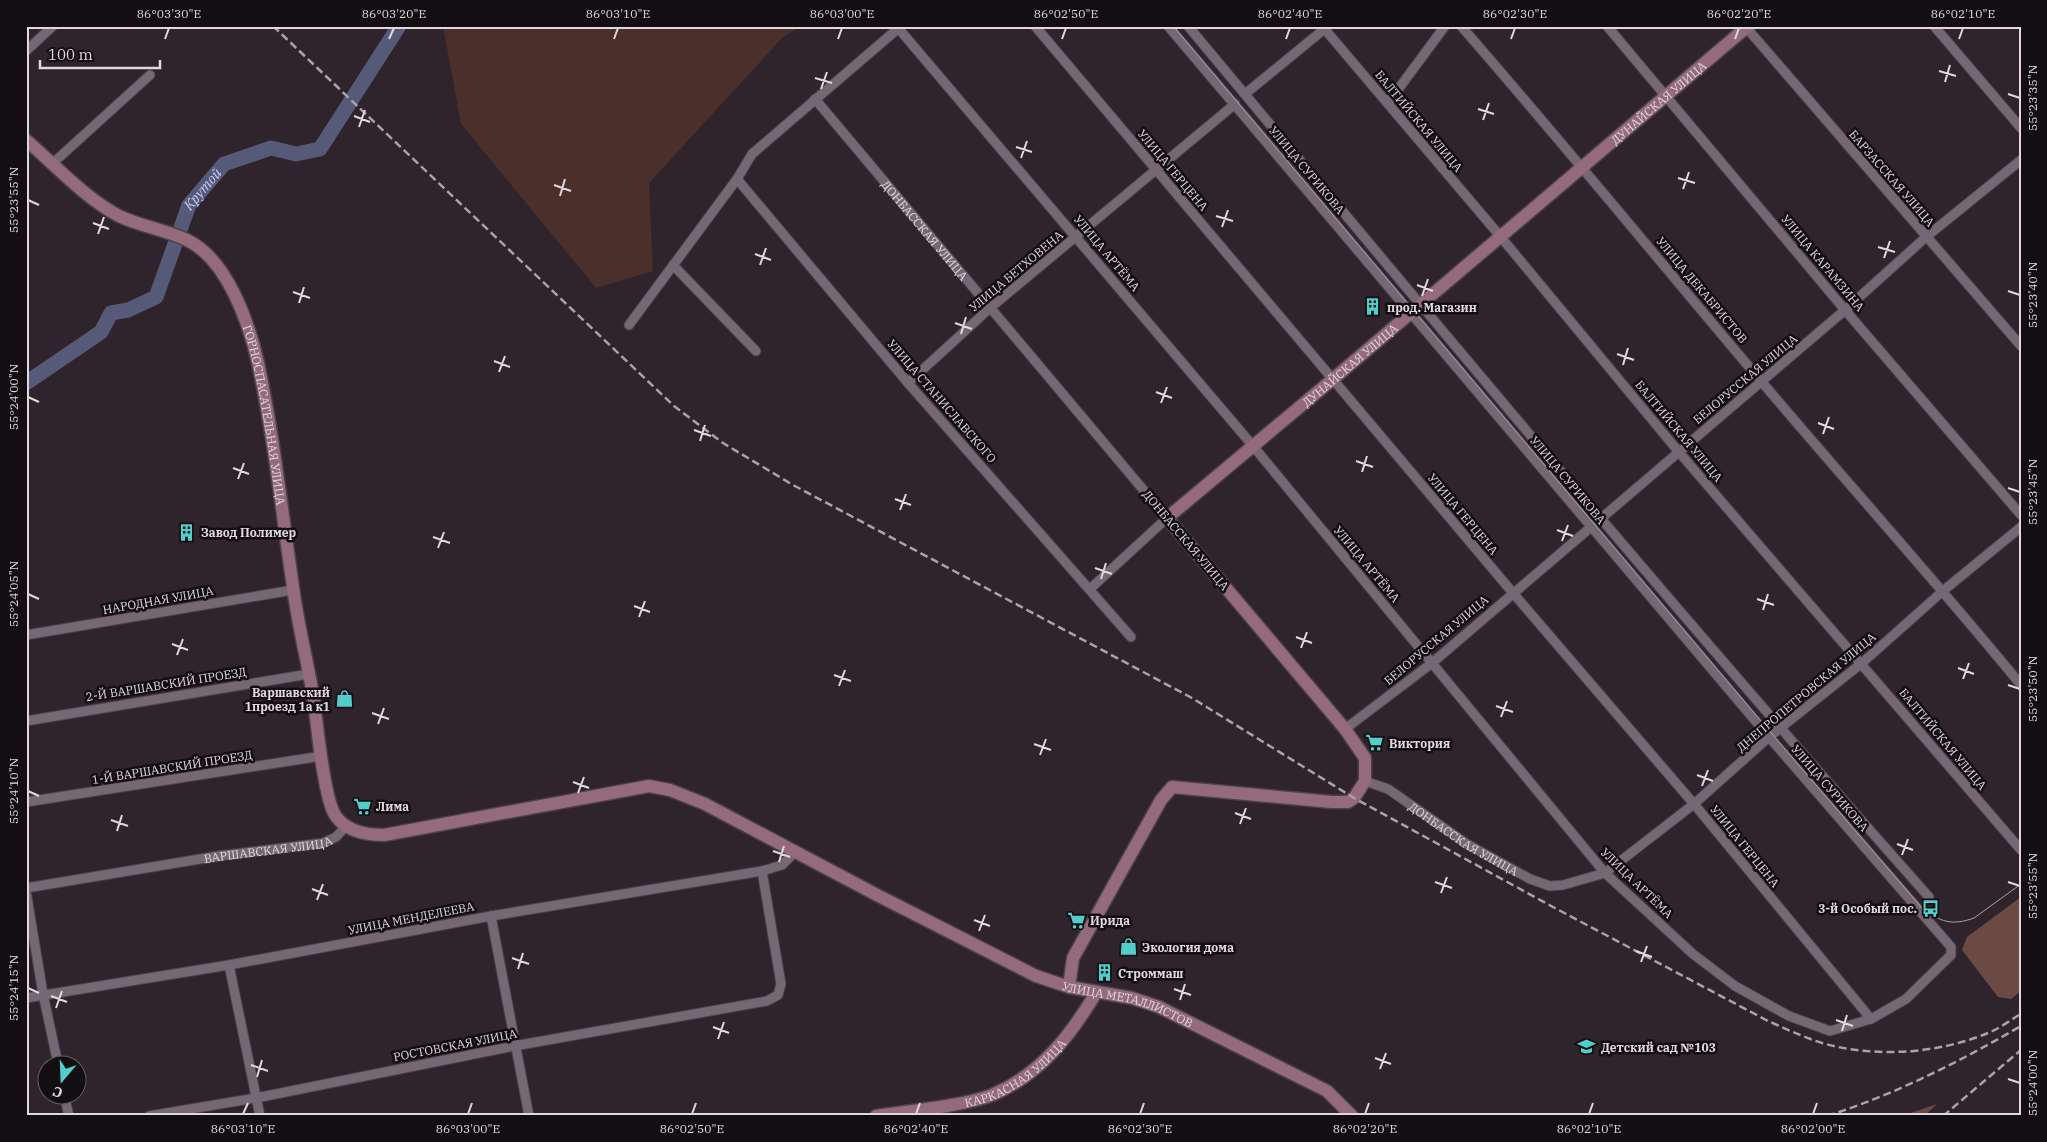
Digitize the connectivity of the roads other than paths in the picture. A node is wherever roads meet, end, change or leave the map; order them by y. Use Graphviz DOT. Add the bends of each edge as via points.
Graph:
graph roads {
  1 [pos="53,26"];
  2 [pos="1035,26"];
  3 [pos="1168,26"];
  4 [pos="1188,26"];
  5 [pos="1445,26"];
  6 [pos="1461,26"];
  7 [pos="1607,26"];
  8 [pos="1934,26"];
  9 [pos="1325,27"];
  10 [pos="1747,27"];
  11 [pos="900,28"];
  12 [pos="26,51"];
  13 [pos="150,75"];
  14 [pos="1245,94"];
  15 [pos="1666,95"];
  16 [pos="815,99"];
  17 [pos="1388,103"];
  18 [pos="1235,104"];
  19 [pos="2021,128"];
  20 [pos="26,140"];
  21 [pos="2021,160"];
  22 [pos="53,163"];
  23 [pos="1583,166"];
  24 [pos="1157,170"];
  25 [pos="737,179"];
  26 [pos="1076,236"];
  27 [pos="1500,236"];
  28 [pos="1926,237"];
  29 [pos="673,265"];
  30 [pos="990,308"];
  31 [pos="1416,308"];
  32 [pos="1845,310"];
  33 [pos="629,325"];
  34 [pos="2021,346"];
  35 [pos="756,351"];
  36 [pos="1333,379"];
  37 [pos="1761,382"];
  38 [pos="908,383"];
  39 [pos="1253,446"];
  40 [pos="1678,451"];
  41 [pos="2021,514"];
  42 [pos="1166,518"];
  43 [pos="1600,519"];
  44 [pos="1591,526"];
  45 [pos="2021,527"];
  46 [pos="1091,588"];
  47 [pos="293,590"];
  48 [pos="1944,590"];
  49 [pos="1513,593"];
  50 [pos="26,635"];
  51 [pos="1131,637"];
  52 [pos="1432,663"];
  53 [pos="1862,663"];
  54 [pos="309,674"];
  55 [pos="2021,685"];
  56 [pos="26,721"];
  57 [pos="1779,728"];
  58 [pos="1345,730"];
  59 [pos="1769,737"];
  60 [pos="322,756"];
  61 [pos="1365,781"];
  62 [pos="26,802"];
  63 [pos="1694,804"];
  64 [pos="347,825"];
  65 [pos="2021,850"];
  66 [pos="795,852"];
  67 [pos="762,871"];
  68 [pos="1605,873"];
  69 [pos="26,890"];
  70 [pos="1929,897"];
  71 [pos="491,916"];
  72 [pos="1951,947"];
  73 [pos="230,965"];
  74 [pos="1069,987"];
  75 [pos="1096,993"];
  76 [pos="43,994"];
  77 [pos="26,998"];
  78 [pos="1871,1019"];
  79 [pos="514,1046"];
  80 [pos="56,1054"];
  81 [pos="256,1098"];
  82 [pos="149,1116"];
  83 [pos="260,1116"];
  84 [pos="529,1116"];
  85 [pos="876,1116"];
  86 [pos="1352,1116"];
  1 -- 12 [label="street"];
  2 -- 24 [label="street, УЛИЦА ГЕРЦЕНА"];
  3 -- 18 [label="street, УЛИЦА СУРИКОВА"];
  4 -- 14 [label="street, УЛИЦА СУРИКОВА"];
  5 -- 17 [label="street"];
  6 -- 23 [label="street, УЛИЦА ДЕКАБРИСТОВ"];
  7 -- 15 [label="street, УЛИЦА КАРАМЗИНА"];
  8 -- 19 [label="street"];
  9 -- 14 [label="street"];
  9 -- 17 [label="street, БАЛТИЙСКАЯ УЛИЦА"];
  10 -- 15 [label="main road, ДУНАЙСКАЯ УЛИЦА"];
  10 -- 28 [label="street, БАРЗАССКАЯ УЛИЦА"];
  11 -- 16 [label="street"];
  11 -- 26 [label="street, УЛИЦА АРТЁМА" via="984,133"];
  13 -- 22 [label="street"];
  14 -- 31 [label="street, УЛИЦА СУРИКОВА"];
  15 -- 23 [label="main road, ДУНАЙСКАЯ УЛИЦА"];
  15 -- 32 [label="street, УЛИЦА КАРАМЗИНА"];
  16 -- 25 [label="street" via="752,154"];
  16 -- 30 [label="street, ДОНБАССКАЯ УЛИЦА"];
  17 -- 27 [label="street, БАЛТИЙСКАЯ УЛИЦА"];
  18 -- 24 [label="street, УЛИЦА БЕТХОВЕНА"];
  18 -- 31 [label="street, УЛИЦА СУРИКОВА"];
  20 -- 22 [label="main road, ГОРНОСПАСАТЕЛЬНАЯ УЛИЦА"];
  21 -- 28 [label="street, БЕЛОРУССКАЯ УЛИЦА"];
  22 -- 47 [label="main road, ГОРНОСПАСАТЕЛЬНАЯ УЛИЦА" via="101,205 120,216 188,240 213,261 239,304 258,364 278,476"];
  23 -- 27 [label="main road, ДУНАЙСКАЯ УЛИЦА"];
  23 -- 37 [label="street, УЛИЦА ДЕКАБРИСТОВ"];
  24 -- 26 [label="street, УЛИЦА БЕТХОВЕНА"];
  24 -- 36 [label="street, УЛИЦА ГЕРЦЕНА"];
  25 -- 29 [label="street"];
  25 -- 38 [label="street, УЛИЦА СТАНИСЛАВСКОГО"];
  26 -- 30 [label="street, УЛИЦА БЕТХОВЕНА"];
  26 -- 39 [label="street, УЛИЦА АРТЁМА"];
  27 -- 31 [label="main road, ДУНАЙСКАЯ УЛИЦА"];
  27 -- 40 [label="street, БАЛТИЙСКАЯ УЛИЦА"];
  28 -- 32 [label="street, БЕЛОРУССКАЯ УЛИЦА"];
  28 -- 34 [label="street, БАРЗАССКАЯ УЛИЦА"];
  29 -- 33 [label="street"];
  29 -- 35 [label="street"];
  30 -- 38 [label="street, УЛИЦА БЕТХОВЕНА"];
  30 -- 42 [label="street, ДОНБАССКАЯ УЛИЦА"];
  31 -- 36 [label="main road, ДУНАЙСКАЯ УЛИЦА"];
  31 -- 43 [label="street, УЛИЦА СУРИКОВА"];
  31 -- 44 [label="street, УЛИЦА СУРИКОВА"];
  32 -- 37 [label="street, БЕЛОРУССКАЯ УЛИЦА"];
  32 -- 41 [label="street, УЛИЦА КАРАМЗИНА"];
  36 -- 39 [label="main road, ДУНАЙСКАЯ УЛИЦА"];
  36 -- 49 [label="street, УЛИЦА ГЕРЦЕНА"];
  37 -- 40 [label="street, БЕЛОРУССКАЯ УЛИЦА"];
  37 -- 48 [label="street, УЛИЦА ДЕКАБРИСТОВ"];
  38 -- 46 [label="street, УЛИЦА СТАНИСЛАВСКОГО"];
  39 -- 42 [label="main road, ДУНАЙСКАЯ УЛИЦА"];
  39 -- 52 [label="street, УЛИЦА АРТЁМА"];
  40 -- 43 [label="street, БЕЛОРУССКАЯ УЛИЦА"];
  40 -- 53 [label="street, БАЛТИЙСКАЯ УЛИЦА"];
  42 -- 46 [label="street, ДУНАЙСКАЯ УЛИЦА"];
  42 -- 58 [label="main road, ДОНБАССКАЯ УЛИЦА"];
  43 -- 44 [label="street, БЕЛОРУССКАЯ УЛИЦА"];
  43 -- 57 [label="street, УЛИЦА СУРИКОВА"];
  44 -- 49 [label="street, БЕЛОРУССКАЯ УЛИЦА"];
  44 -- 59 [label="street, УЛИЦА СУРИКОВА"];
  45 -- 48 [label="street, ДНЕПРОПЕТРОВСКАЯ УЛИЦА"];
  46 -- 51 [label="street, УЛИЦА СТАНИСЛАВСКОГО"];
  47 -- 50 [label="street, НАРОДНАЯ УЛИЦА"];
  47 -- 54 [label="main road, ГОРНОСПАСАТЕЛЬНАЯ УЛИЦА"];
  48 -- 53 [label="street, ДНЕПРОПЕТРОВСКАЯ УЛИЦА"];
  48 -- 55 [label="street, УЛИЦА ДЕКАБРИСТОВ"];
  49 -- 52 [label="street, БЕЛОРУССКАЯ УЛИЦА"];
  49 -- 63 [label="street, УЛИЦА ГЕРЦЕНА"];
  52 -- 58 [label="street, БЕЛОРУССКАЯ УЛИЦА"];
  52 -- 68 [label="street, УЛИЦА АРТЁМА"];
  53 -- 57 [label="street, ДНЕПРОПЕТРОВСКАЯ УЛИЦА"];
  53 -- 65 [label="street, БАЛТИЙСКАЯ УЛИЦА"];
  54 -- 56 [label="street, 2-Й ВАРШАВСКИЙ ПРОЕЗД"];
  54 -- 60 [label="main road, ГОРНОСПАСАТЕЛЬНАЯ УЛИЦА"];
  57 -- 59 [label="street, ДНЕПРОПЕТРОВСКАЯ УЛИЦА"];
  57 -- 70 [label="street, УЛИЦА СУРИКОВА"];
  58 -- 61 [label="main road, ДОНБАССКАЯ УЛИЦА" via="1364,758"];
  59 -- 63 [label="street, ДНЕПРОПЕТРОВСКАЯ УЛИЦА"];
  59 -- 72 [label="street, УЛИЦА СУРИКОВА"];
  60 -- 62 [label="street, 1-Й ВАРШАВСКИЙ ПРОЕЗД"];
  60 -- 64 [label="main road, ГОРНОСПАСАТЕЛЬНАЯ УЛИЦА" via="334,814"];
  61 -- 68 [label="street, ДОНБАССКАЯ УЛИЦА" via="1388,789 1467,844 1530,879 1550,886 1563,885"];
  61 -- 74 [label="main road, УЛИЦА МЕТАЛЛИСТОВ" via="1348,802 1172,786 1072,958"];
  63 -- 68 [label="street, ДНЕПРОПЕТРОВСКАЯ УЛИЦА"];
  63 -- 78 [label="street, УЛИЦА ГЕРЦЕНА"];
  64 -- 66 [label="main road, ВАРШАВСКАЯ УЛИЦА" via="357,832 384,835 649,786 690,797"];
  64 -- 69 [label="street, ВАРШАВСКАЯ УЛИЦА" via="336,837 323,843 218,856"];
  66 -- 67 [label="street, УЛИЦА МЕНДЕЛЕЕВА" via="782,865"];
  66 -- 74 [label="main road" via="1036,976"];
  67 -- 71 [label="street, УЛИЦА МЕНДЕЛЕЕВА"];
  67 -- 79 [label="street, РОСТОВСКАЯ УЛИЦА" via="782,984 778,996 767,1002"];
  68 -- 78 [label="street, УЛИЦА АРТЁМА" via="1693,954 1735,986 1789,1016 1830,1031"];
  69 -- 76 [label="street"];
  71 -- 73 [label="street, УЛИЦА МЕНДЕЛЕЕВА"];
  71 -- 79 [label="street"];
  72 -- 78 [label="street, УЛИЦА АРТЁМА" via="1951,956 1906,999"];
  73 -- 76 [label="street, УЛИЦА МЕНДЕЛЕЕВА"];
  73 -- 81 [label="street"];
  74 -- 75 [label="main road, УЛИЦА МЕТАЛЛИСТОВ"];
  75 -- 85 [label="main road, КАРКАСНАЯ УЛИЦА" via="1065,1041 1015,1083 975,1099"];
  75 -- 86 [label="main road, УЛИЦА МЕТАЛЛИСТОВ" via="1160,1006 1327,1091"];
  76 -- 77 [label="street, УЛИЦА МЕНДЕЛЕЕВА"];
  76 -- 80 [label="street"];
  79 -- 81 [label="street, РОСТОВСКАЯ УЛИЦА"];
  79 -- 84 [label="street"];
  81 -- 82 [label="street, РОСТОВСКАЯ УЛИЦА"];
  81 -- 83 [label="street"];
}
